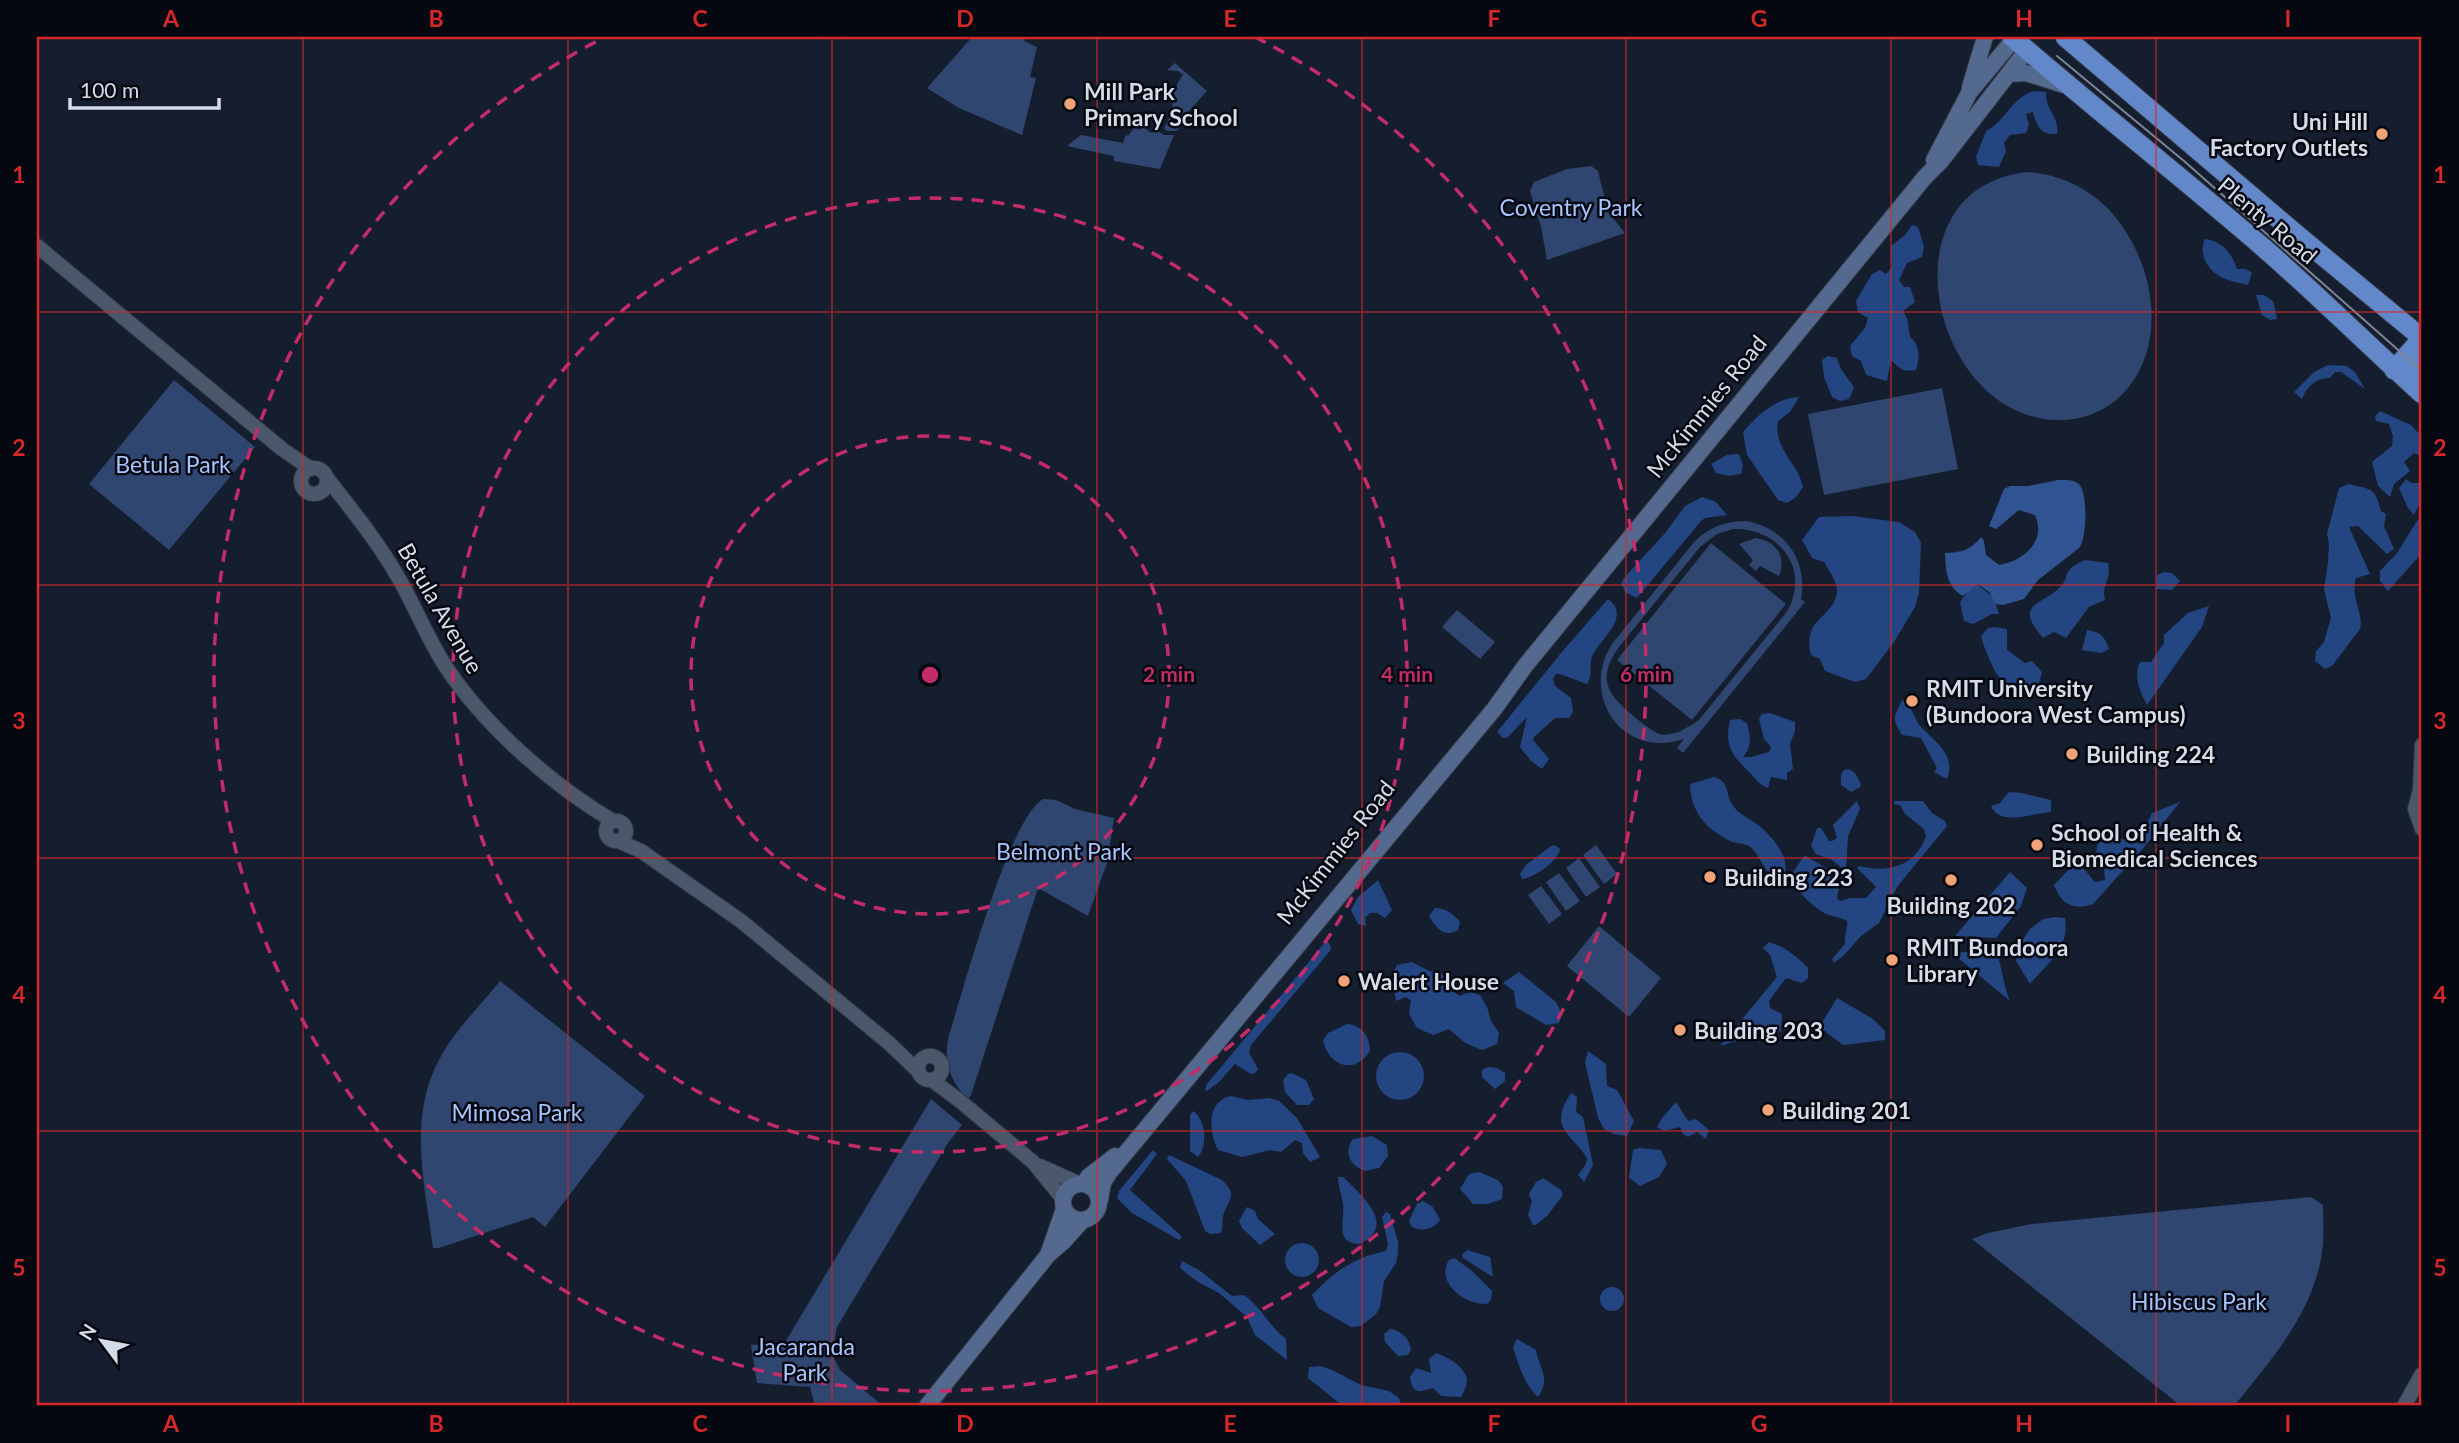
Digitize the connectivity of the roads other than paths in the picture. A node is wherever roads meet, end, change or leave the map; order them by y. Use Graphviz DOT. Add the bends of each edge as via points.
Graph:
graph roads {
  1 [pos="1985,37"];
  2 [pos="2065,37"];
  3 [pos="2021,40"];
  4 [pos="2009,74"];
  5 [pos="2073,89"];
  6 [pos="1969,93"];
  7 [pos="1925,177"];
  8 [pos="37,246"];
  9 [pos="2422,338"];
  10 [pos="2422,363"];
  11 [pos="2400,375"];
  12 [pos="2422,394"];
  13 [pos="307,473"];
  14 [pos="327,478"];
  15 [pos="318,494"];
  16 [pos="352,512"];
  17 [pos="2422,745"];
  18 [pos="2422,828"];
  19 [pos="921,1065"];
  20 [pos="942,1068"];
  21 [pos="932,1080"];
  22 [pos="960,1101"];
  23 [pos="1135,1143"];
  24 [pos="1032,1162"];
  25 [pos="1081,1184"];
  26 [pos="1100,1200"];
  27 [pos="1064,1204"];
  28 [pos="1082,1221"];
  29 [pos="1048,1255"];
  30 [pos="2422,1374"];
  31 [pos="927,1406"];
  32 [pos="2404,1406"];
  1 -- 6 [label="main road"];
  2 -- 9 [label="highway, Plenty Road"];
  3 -- 4 [label="main road, McKimmies Road"];
  3 -- 5 [label="highway, Plenty Road"];
  3 -- 6 [label="main road, McKimmies Road"];
  4 -- 5 [label="main road" via="2034,75"];
  4 -- 7 [label="main road, McKimmies Road"];
  5 -- 11 [label="highway, Plenty Road" via="2265,249"];
  6 -- 7 [label="main road, McKimmies Road"];
  7 -- 23 [label="main road, McKimmies Road" via="1525,666 1352,865 1271,978"];
  8 -- 13 [label="street, Betula Avenue"];
  9 -- 11 [label="highway"];
  10 -- 11 [label="highway"];
  11 -- 12 [label="highway, Plenty Road"];
  13 -- 14 [label="street, Betula Avenue" via="319,469"];
  13 -- 15 [label="street, Betula Avenue" via="302,484 305,490"];
  14 -- 15 [label="street"];
  14 -- 16 [label="street, Betula Avenue"];
  15 -- 16 [label="street, Betula Avenue"];
  16 -- 19 [label="street, Betula Avenue" via="389,562 437,652 468,697 517,748 609,825 610,839 623,836 741,921"];
  17 -- 18 [label="street" via="2415,809"];
  19 -- 20 [label="street" via="935,1057"];
  19 -- 21 [label="street" via="925,1079"];
  20 -- 21 [label="street"];
  20 -- 22 [label="street"];
  21 -- 22 [label="street"];
  22 -- 24 [label="street"];
  23 -- 25 [label="main road, McKimmies Road"];
  23 -- 26 [label="main road, McKimmies Road" via="1107,1177"];
  24 -- 25 [label="street"];
  24 -- 27 [label="street"];
  25 -- 26 [label="main road" via="1094,1188"];
  25 -- 27 [label="main road" via="1069,1189"];
  26 -- 28 [label="main road" via="1096,1213"];
  27 -- 28 [label="main road" via="1071,1218"];
  27 -- 29 [label="main road"];
  28 -- 29 [label="main road"];
  29 -- 31 [label="main road"];
  30 -- 32 [label="street"];
}
